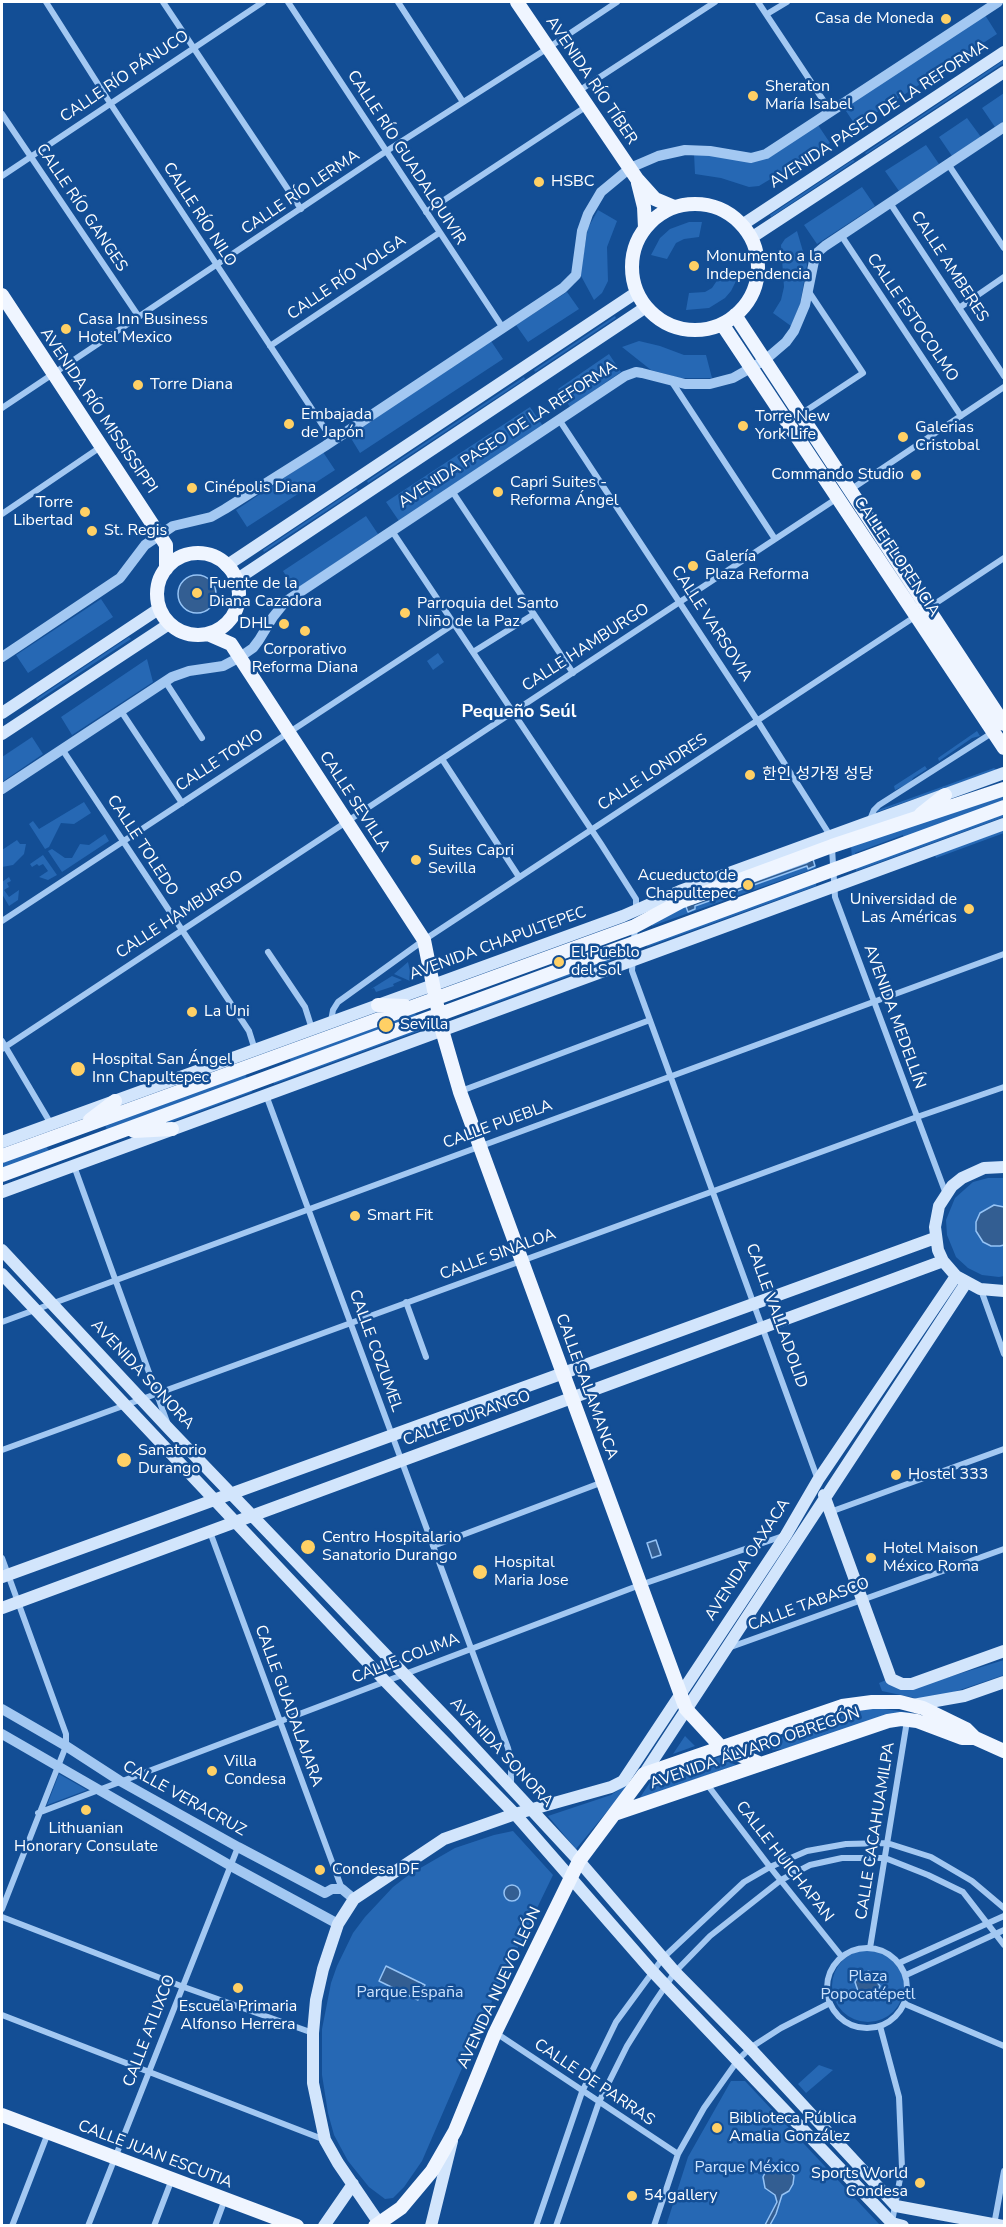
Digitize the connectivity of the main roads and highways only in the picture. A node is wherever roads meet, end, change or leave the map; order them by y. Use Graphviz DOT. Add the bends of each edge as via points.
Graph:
graph roads {
  1 [pos="517,2"];
  2 [pos="1005,52"];
  3 [pos="1005,72"];
  4 [pos="633,174"];
  5 [pos="674,207"];
  6 [pos="742,225"];
  7 [pos="645,228"];
  8 [pos="752,238"];
  9 [pos="637,292"];
  10 [pos="2,295"];
  11 [pos="646,307"];
  12 [pos="735,315"];
  13 [pos="722,324"];
  14 [pos="164,541"];
  15 [pos="190,555"];
  16 [pos="226,566"];
  17 [pos="166,569"];
  18 [pos="236,580"];
  19 [pos="160,608"];
  20 [pos="231,618"];
  21 [pos="169,624"];
  22 [pos="208,634"];
  23 [pos="231,644"];
  24 [pos="2,713"];
  25 [pos="1001,726"];
  26 [pos="2,734"];
  27 [pos="1005,748"];
  28 [pos="1005,773"];
  29 [pos="1005,789"];
  30 [pos="945,795"];
  31 [pos="1005,807"];
  32 [pos="914,820"];
  33 [pos="1005,824"];
  34 [pos="831,841"];
  35 [pos="752,870"];
  36 [pos="434,991"];
  37 [pos="378,1005"];
  38 [pos="411,1007"];
  39 [pos="439,1014"];
  40 [pos="442,1030"];
  41 [pos="115,1101"];
  42 [pos="80,1128"];
  43 [pos="172,1130"];
  44 [pos="120,1131"];
  45 [pos="2,1142"];
  46 [pos="2,1156"];
  47 [pos="1005,1167"];
  48 [pos="2,1175"];
  49 [pos="2,1192"];
  50 [pos="935,1238"];
  51 [pos="2,1250"];
  52 [pos="944,1261"];
  53 [pos="2,1274"];
  54 [pos="961,1280"];
  55 [pos="1005,1291"];
  56 [pos="563,1373"];
  57 [pos="572,1398"];
  58 [pos="189,1449"];
  59 [pos="177,1458"];
  60 [pos="818,1480"];
  61 [pos="230,1494"];
  62 [pos="216,1499"];
  63 [pos="825,1499"];
  64 [pos="252,1516"];
  65 [pos="237,1522"];
  66 [pos="4,1576"];
  67 [pos="2,1608"];
  68 [pos="341,1608"];
  69 [pos="328,1620"];
  70 [pos="1005,1651"];
  71 [pos="1005,1682"];
  72 [pos="680,1694"];
  73 [pos="913,1705"];
  74 [pos="686,1709"];
  75 [pos="453,1725"];
  76 [pos="441,1737"];
  77 [pos="975,1738"];
  78 [pos="721,1747"];
  79 [pos="1005,1751"];
  80 [pos="761,1764"];
  81 [pos="490,1766"];
  82 [pos="644,1774"];
  83 [pos="479,1777"];
  84 [pos="531,1809"];
  85 [pos="515,1814"];
  86 [pos="614,1814"];
  87 [pos="579,1861"];
  88 [pos="571,1877"];
  89 [pos="2,2115"];
  90 [pos="455,2131"];
  91 [pos="353,2184"];
  92 [pos="379,2225"];
  93 [pos="895,2225"];
  94 [pos="997,2225"];
  95 [pos="297,2226"];
  96 [pos="324,2226"];
  97 [pos="431,2226"];
  1 -- 4 [label="main road, AVENIDA RÍO TÍBER"];
  2 -- 6 [label="main road, AVENIDA PASEO DE LA REFORMA"];
  3 -- 8 [label="main road, AVENIDA PASEO DE LA REFORMA"];
  4 -- 5 [label="main road, AVENIDA RÍO TÍBER" via="655,199"];
  4 -- 7 [label="main road, AVENIDA RÍO TÍBER" via="644,207"];
  5 -- 6 [label="main road" via="715,207"];
  5 -- 7 [label="main road"];
  6 -- 8 [label="main road"];
  7 -- 9 [label="main road" via="632,263"];
  8 -- 12 [label="main road" via="758,275 751,295"];
  9 -- 11 [label="main road"];
  9 -- 16 [label="main road"];
  10 -- 14 [label="main road, AVENIDA RÍO MISSISSIPPI"];
  11 -- 13 [label="main road" via="664,321 683,328 703,329"];
  11 -- 18 [label="main road, AVENIDA PASEO DE LA REFORMA"];
  12 -- 13 [label="main road"];
  12 -- 25 [label="main road, CALLE FLORENCIA"];
  13 -- 25 [label="main road, CALLE FLORENCIA" via="916,616"];
  14 -- 15 [label="main road" via="177,552"];
  14 -- 17 [label="main road"];
  15 -- 16 [label="main road" via="209,555"];
  15 -- 17 [label="main road"];
  16 -- 18 [label="main road"];
  17 -- 19 [label="main road" via="158,586"];
  18 -- 20 [label="main road" via="239,594"];
  19 -- 21 [label="main road"];
  19 -- 24 [label="main road"];
  20 -- 22 [label="main road"];
  20 -- 23 [label="main road"];
  21 -- 22 [label="main road" via="188,633"];
  21 -- 26 [label="main road"];
  22 -- 23 [label="main road"];
  23 -- 36 [label="main road, CALLE SEVILLA" via="424,940"];
  25 -- 27 [label="main road, CALLE FLORENCIA"];
  28 -- 30 [label="main road, AVENIDA CHAPULTEPEC"];
  29 -- 32 [label="main road, AVENIDA CHAPULTEPEC"];
  30 -- 32 [label="main road"];
  30 -- 34 [label="main road, AVENIDA CHAPULTEPEC"];
  31 -- 39 [label="main road"];
  32 -- 34 [label="main road, AVENIDA CHAPULTEPEC"];
  33 -- 40 [label="main road"];
  34 -- 35 [label="main road, AVENIDA CHAPULTEPEC"];
  35 -- 36 [label="main road, AVENIDA CHAPULTEPEC" via="680,891"];
  35 -- 36 [label="main road, AVENIDA CHAPULTEPEC" via="634,926"];
  36 -- 37 [label="main road, AVENIDA CHAPULTEPEC"];
  36 -- 38 [label="main road, AVENIDA CHAPULTEPEC"];
  36 -- 39 [label="main road, CALLE SALAMANCA"];
  37 -- 38 [label="main road"];
  37 -- 41 [label="main road, AVENIDA CHAPULTEPEC"];
  38 -- 42 [label="main road, AVENIDA CHAPULTEPEC"];
  39 -- 40 [label="main road, CALLE SALAMANCA"];
  39 -- 44 [label="main road"];
  40 -- 43 [label="main road"];
  40 -- 56 [label="main road, CALLE SALAMANCA" via="460,1092"];
  41 -- 42 [label="main road"];
  41 -- 45 [label="main road, AVENIDA CHAPULTEPEC"];
  42 -- 46 [label="main road, AVENIDA CHAPULTEPEC"];
  43 -- 44 [label="main road"];
  43 -- 49 [label="main road"];
  44 -- 48 [label="main road"];
  47 -- 50 [label="main road" via="972,1172 946,1194 936,1216"];
  50 -- 52 [label="main road"];
  50 -- 56 [label="main road, CALLE DURANGO"];
  51 -- 58 [label="main road, AVENIDA SONORA"];
  52 -- 54 [label="main road"];
  52 -- 57 [label="main road, CALLE DURANGO"];
  53 -- 59 [label="main road, AVENIDA SONORA"];
  54 -- 55 [label="main road" via="980,1289"];
  54 -- 60 [label="main road, AVENIDA OAXACA"];
  54 -- 63 [label="main road, AVENIDA OAXACA"];
  56 -- 57 [label="main road, CALLE SALAMANCA"];
  56 -- 61 [label="main road, CALLE DURANGO"];
  57 -- 64 [label="main road, CALLE DURANGO"];
  57 -- 72 [label="main road, CALLE SALAMANCA"];
  58 -- 59 [label="main road"];
  58 -- 61 [label="main road, AVENIDA SONORA"];
  59 -- 62 [label="main road, AVENIDA SONORA"];
  60 -- 63 [label="main road, CALLE VALLADOLID"];
  60 -- 72 [label="main road, AVENIDA OAXACA"];
  61 -- 62 [label="main road, CALLE DURANGO"];
  61 -- 64 [label="main road, AVENIDA SONORA"];
  62 -- 65 [label="main road, AVENIDA SONORA"];
  62 -- 66 [label="main road, CALLE DURANGO"];
  63 -- 70 [label="main road, CALLE VALLADOLID" via="889,1675 895,1682 912,1683"];
  63 -- 74 [label="main road, AVENIDA OAXACA"];
  64 -- 65 [label="main road, CALLE DURANGO"];
  64 -- 68 [label="main road, AVENIDA SONORA"];
  65 -- 67 [label="main road, CALLE DURANGO"];
  65 -- 69 [label="main road, AVENIDA SONORA"];
  68 -- 69 [label="main road"];
  68 -- 75 [label="main road, AVENIDA SONORA"];
  69 -- 76 [label="main road, AVENIDA SONORA"];
  71 -- 73 [label="main road, AVENIDA ÁLVARO OBREGÓN" via="964,1696"];
  72 -- 74 [label="main road, CALLE SALAMANCA"];
  72 -- 84 [label="main road, AVENIDA OAXACA" via="624,1782"];
  73 -- 77 [label="main road" via="966,1729"];
  73 -- 78 [label="main road, AVENIDA ÁLVARO OBREGÓN" via="891,1701 856,1703"];
  74 -- 78 [label="main road, CALLE SALAMANCA"];
  74 -- 82 [label="main road, AVENIDA OAXACA"];
  75 -- 76 [label="main road"];
  75 -- 81 [label="main road, AVENIDA SONORA"];
  76 -- 83 [label="main road, AVENIDA SONORA"];
  77 -- 79 [label="main road"];
  77 -- 80 [label="main road, AVENIDA ÁLVARO OBREGÓN" via="962,1738 908,1719 888,1721"];
  78 -- 80 [label="main road, CALLE SALAMANCA"];
  78 -- 82 [label="main road, AVENIDA ÁLVARO OBREGÓN"];
  80 -- 86 [label="main road, AVENIDA ÁLVARO OBREGÓN"];
  81 -- 83 [label="main road"];
  81 -- 84 [label="main road, AVENIDA SONORA"];
  82 -- 86 [label="main road, AVENIDA OAXACA"];
  83 -- 85 [label="main road, AVENIDA SONORA"];
  84 -- 85 [label="main road, AVENIDA OAXACA"];
  84 -- 87 [label="main road, AVENIDA SONORA"];
  85 -- 88 [label="main road, AVENIDA SONORA"];
  85 -- 91 [label="main road, AVENIDA OAXACA" via="444,1839 354,1899 338,1924 316,2000 313,2083 325,2140"];
  86 -- 87 [label="main road, AVENIDA OAXACA"];
  87 -- 88 [label="main road, AVENIDA NUEVO LEÓN"];
  87 -- 94 [label="main road, AVENIDA SONORA" via="675,1972 896,2206"];
  88 -- 90 [label="main road, AVENIDA NUEVO LEÓN" via="495,2033"];
  88 -- 93 [label="main road, AVENIDA SONORA" via="652,1971"];
  89 -- 95 [label="main road, CALLE JUAN ESCUTIA"];
  90 -- 92 [label="main road, AVENIDA NUEVO LEÓN" via="418,2190"];
  90 -- 97 [label="main road, AVENIDA NUEVO LEÓN"];
  91 -- 92 [label="main road"];
  91 -- 96 [label="main road"];
}
